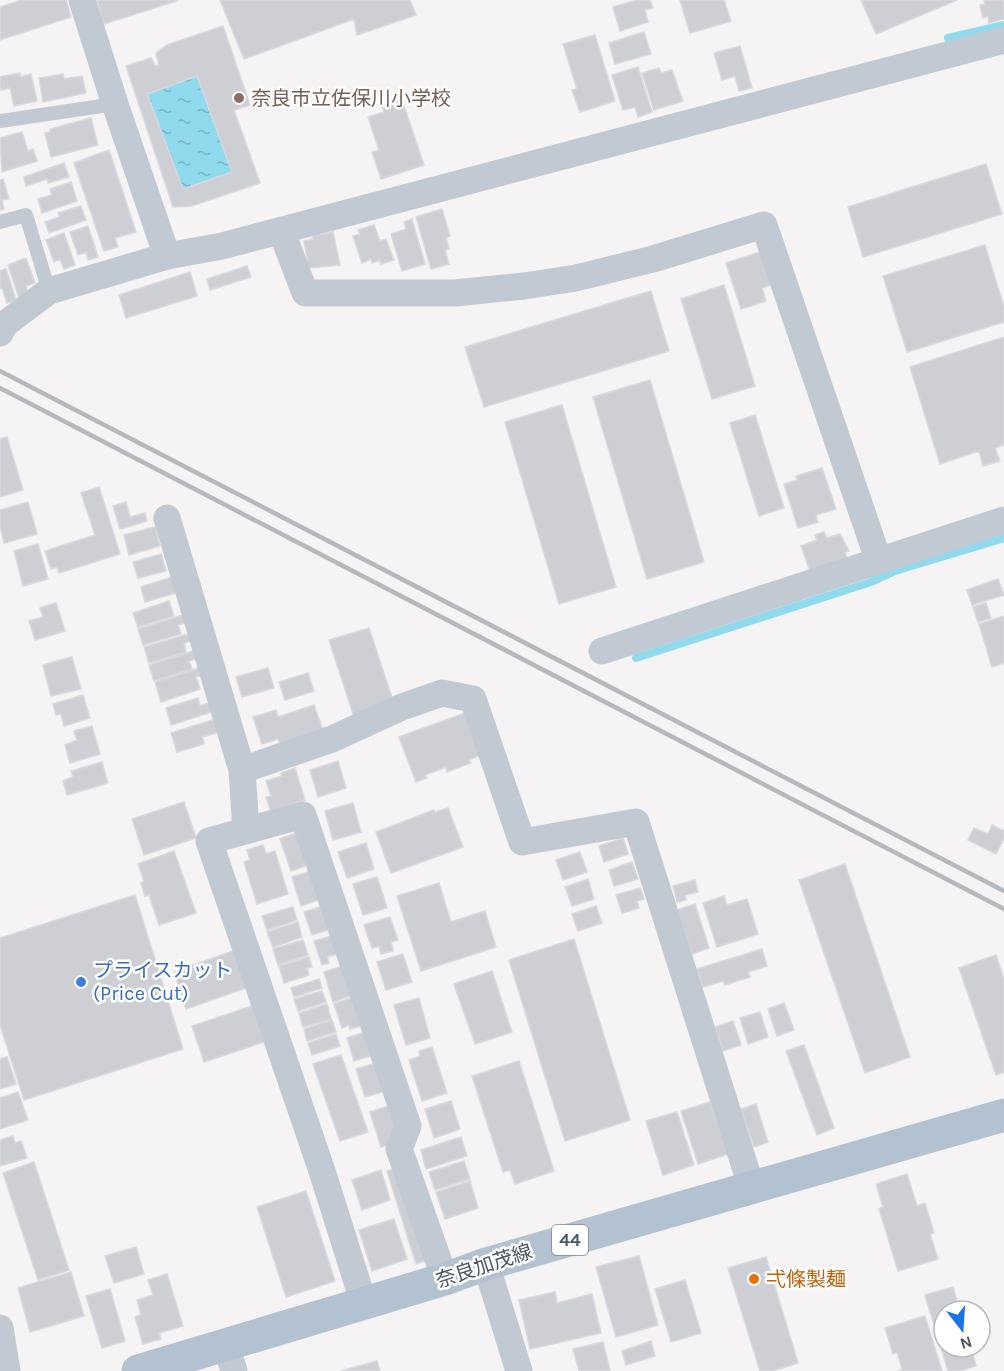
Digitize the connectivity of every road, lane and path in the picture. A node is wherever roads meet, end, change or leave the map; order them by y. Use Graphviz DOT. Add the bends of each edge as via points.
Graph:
graph roads {
  1 [pos="82,0"];
  2 [pos="1004,40"];
  3 [pos="115,104"];
  4 [pos="0,121"];
  5 [pos="0,222"];
  6 [pos="281,230"];
  7 [pos="167,256"];
  8 [pos="49,291"];
  9 [pos="2,326"];
  10 [pos="167,518"];
  11 [pos="1004,520"];
  12 [pos="879,560"];
  13 [pos="602,651"];
  14 [pos="242,770"];
  15 [pos="246,831"];
  16 [pos="1004,1115"];
  17 [pos="752,1189"];
  18 [pos="486,1264"];
  19 [pos="445,1279"];
  20 [pos="364,1304"];
  21 [pos="0,1328"];
  22 [pos="230,1358"];
  23 [pos="7,1371"];
  24 [pos="138,1371"];
  25 [pos="519,1371"];
  1 -- 3 [label="street"];
  2 -- 6 [label="street"];
  3 -- 4 [label="lane"];
  3 -- 7 [label="street"];
  5 -- 8 [label="lane" via="26,215"];
  6 -- 7 [label="street"];
  6 -- 12 [label="street" via="305,293 455,293 576,278 764,225"];
  7 -- 8 [label="street"];
  8 -- 9 [label="street"];
  10 -- 14 [label="street"];
  11 -- 12 [label="street"];
  12 -- 13 [label="street"];
  14 -- 15 [label="street"];
  14 -- 17 [label="street" via="332,739 442,693 473,699 522,842 636,822"];
  15 -- 19 [label="street" via="303,815 408,1126 399,1149"];
  15 -- 20 [label="street" via="209,841"];
  16 -- 17 [label="main road, 奈良加茂線 / 44"];
  17 -- 18 [label="main road, 奈良加茂線 / 44"];
  18 -- 19 [label="main road, 奈良加茂線 / 44"];
  18 -- 25 [label="street"];
  19 -- 20 [label="main road, 奈良加茂線 / 44"];
  20 -- 22 [label="main road, 奈良加茂線 / 44"];
  21 -- 23 [label="street"];
  22 -- 24 [label="main road, 奈良加茂線 / 44"];
}
